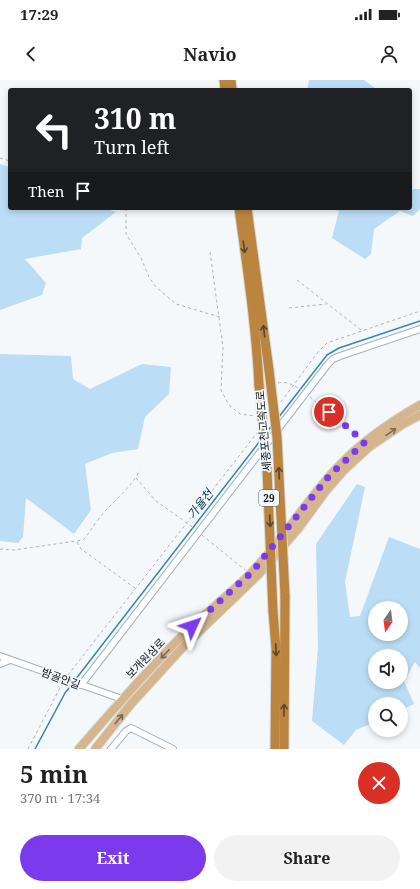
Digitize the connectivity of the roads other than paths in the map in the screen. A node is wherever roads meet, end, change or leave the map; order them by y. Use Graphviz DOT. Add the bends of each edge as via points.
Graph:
graph roads {
  1 [pos="239,210"];
  2 [pos="247,210"];
  3 [pos="420,329"];
  4 [pos="420,405"];
  5 [pos="420,415"];
  6 [pos="0,656"];
  7 [pos="10,660"];
  8 [pos="0,664"];
  9 [pos="80,684"];
  10 [pos="122,699"];
  11 [pos="79,749"];
  12 [pos="96,749"];
  13 [pos="111,749"];
  14 [pos="173,749"];
  15 [pos="275,749"];
  16 [pos="284,749"];
  1 -- 15 [label="highway, 세종포천고속도로 / 29, one-way, bridge" via="254,318 268,470 276,649"];
  16 -- 2 [label="highway, 세종포천고속도로 / 29, one-way, bridge" via="285,596 277,437"];
  3 -- 9 [label="street" via="333,359 328,364"];
  4 -- 10 [label="main road, 보개원삼로, one-way" via="364,443 333,472 250,574 183,634"];
  12 -- 5 [label="main road, 보개원삼로, one-way" via="131,704 183,647 259,574 344,470 370,447"];
  6 -- 7 [label="street, 밤골안길"];
  7 -- 8 [label="street"];
  7 -- 9 [label="street, 밤골안길"];
  9 -- 10 [label="street, 밤골안길"];
  10 -- 11 [label="main road, 보개원삼로"];
  13 -- 14 [label="street" via="126,730 132,728"];
}
